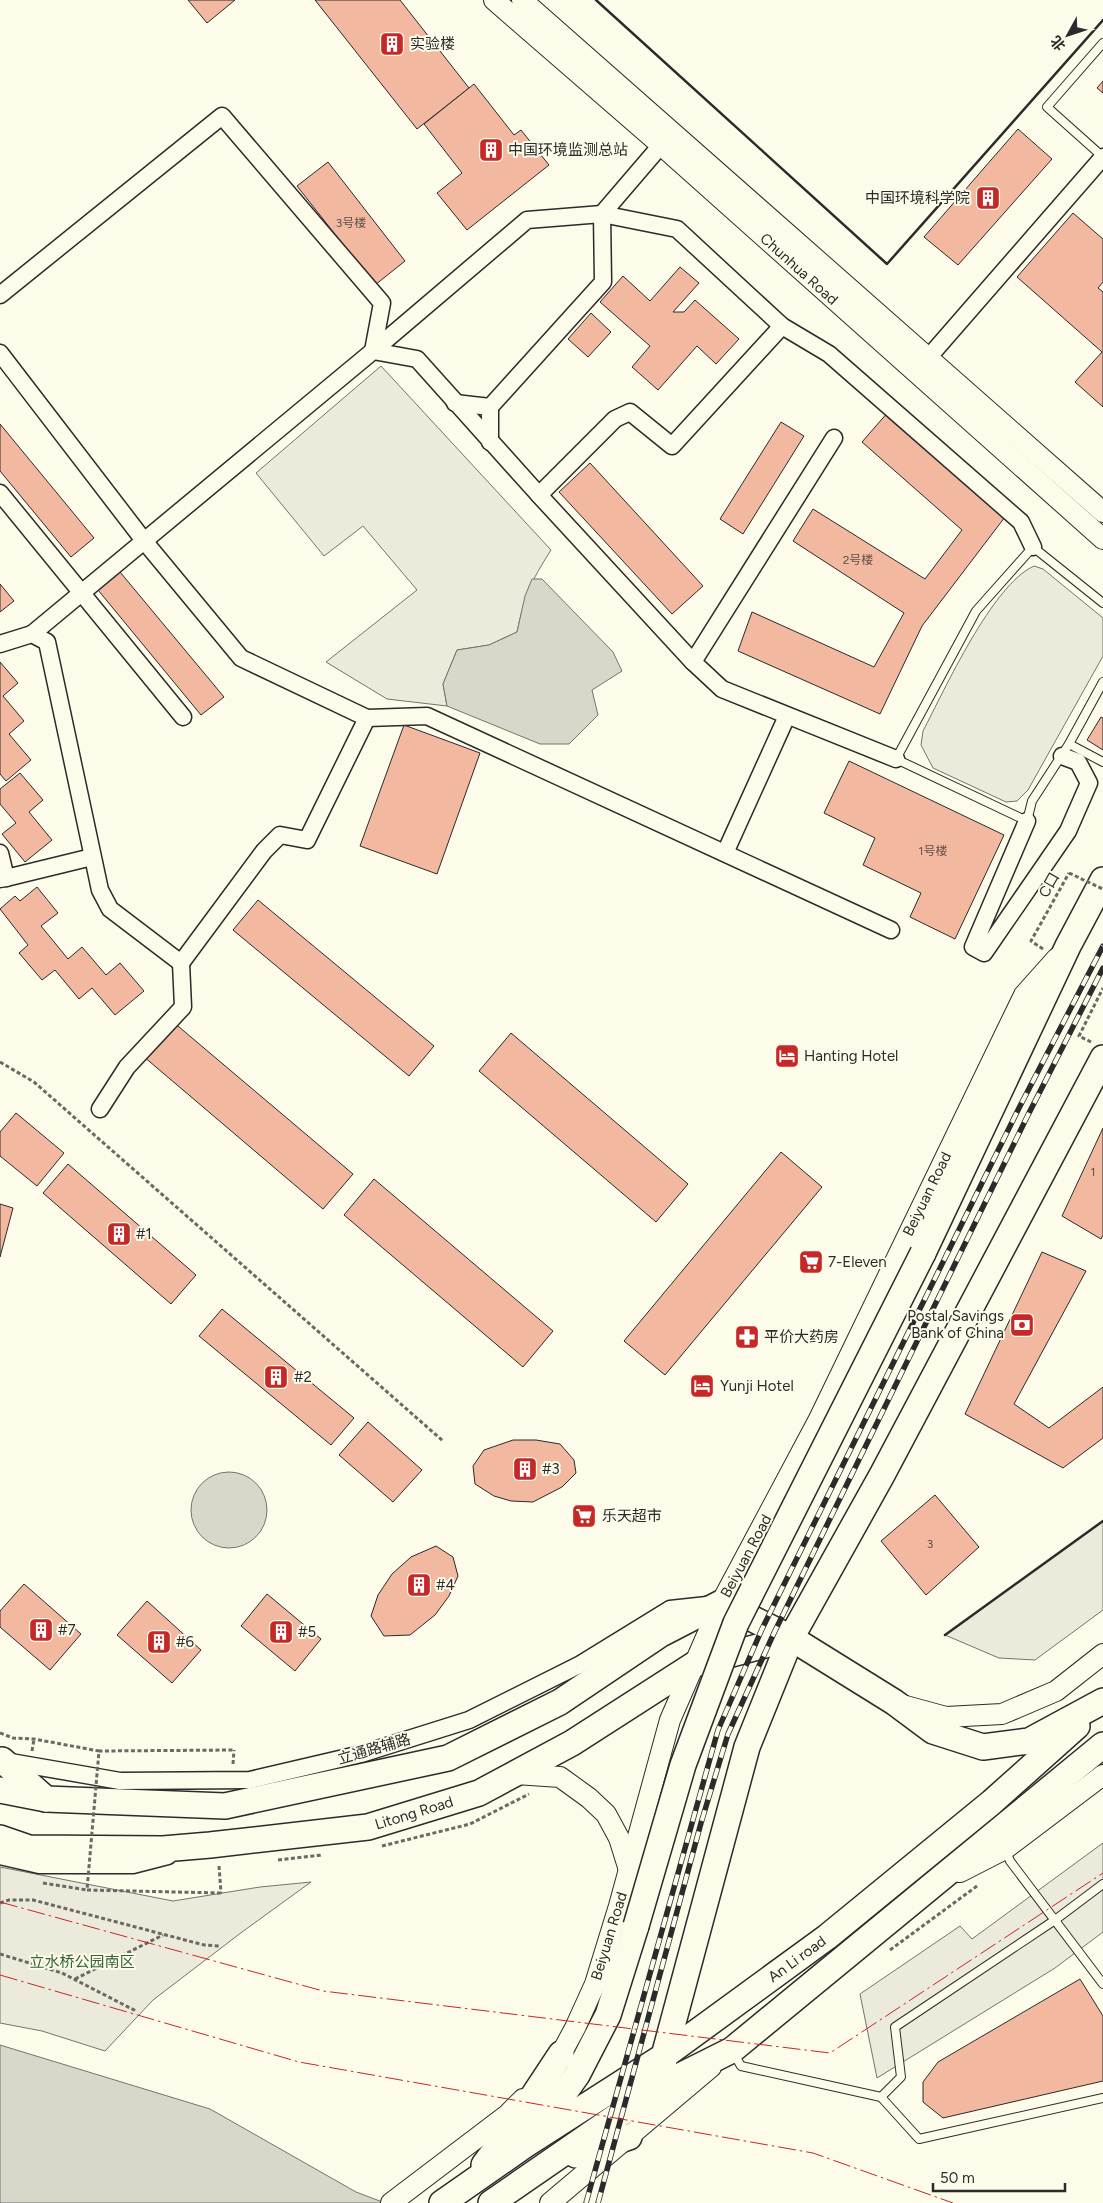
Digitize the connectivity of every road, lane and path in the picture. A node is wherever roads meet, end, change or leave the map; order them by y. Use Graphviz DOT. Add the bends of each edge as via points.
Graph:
graph roads {
  1 [pos="494,0"];
  2 [pos="522,0"];
  3 [pos="1103,43"];
  4 [pos="667,139"];
  5 [pos="1103,157"];
  6 [pos="602,214"];
  7 [pos="0,295"];
  8 [pos="782,326"];
  9 [pos="373,351"];
  10 [pos="0,353"];
  11 [pos="928,358"];
  12 [pos="455,403"];
  13 [pos="490,407"];
  14 [pos="834,438"];
  15 [pos="490,442"];
  16 [pos="0,493"];
  17 [pos="539,495"];
  18 [pos="1103,512"];
  19 [pos="1103,539"];
  20 [pos="145,542"];
  21 [pos="1033,547"];
  22 [pos="81,594"];
  23 [pos="1103,603"];
  24 [pos="32,634"];
  25 [pos="0,644"];
  26 [pos="693,662"];
  27 [pos="1103,682"];
  28 [pos="1095,698"];
  29 [pos="1103,702"];
  30 [pos="787,716"];
  31 [pos="183,717"];
  32 [pos="368,718"];
  33 [pos="1065,750"];
  34 [pos="896,759"];
  35 [pos="1103,762"];
  36 [pos="1027,821"];
  37 [pos="0,853"];
  38 [pos="725,853"];
  39 [pos="92,857"];
  40 [pos="3,878"];
  41 [pos="1103,880"];
  42 [pos="1103,889"];
  43 [pos="891,930"];
  44 [pos="1031,940"];
  45 [pos="1068,946"];
  46 [pos="181,963"];
  47 [pos="1103,988"];
  48 [pos="1098,1051"];
  49 [pos="0,1062"];
  50 [pos="100,1109"];
  51 [pos="442,1441"];
  52 [pos="721,1604"];
  53 [pos="791,1638"];
  54 [pos="1103,1654"];
  55 [pos="695,1664"];
  56 [pos="894,1702"];
  57 [pos="1103,1702"];
  58 [pos="0,1734"];
  59 [pos="1103,1745"];
  60 [pos="234,1750"];
  61 [pos="99,1751"];
  62 [pos="1,1760"];
  63 [pos="516,1774"];
  64 [pos="1103,1775"];
  65 [pos="0,1790"];
  66 [pos="46,1799"];
  67 [pos="0,1838"];
  68 [pos="1005,1849"];
  69 [pos="215,1855"];
  70 [pos="0,1856"];
  71 [pos="629,1870"];
  72 [pos="35,1882"];
  73 [pos="1103,1884"];
  74 [pos="86,1890"];
  75 [pos="923,1892"];
  76 [pos="0,1903"];
  77 [pos="1055,1920"];
  78 [pos="164,1934"];
  79 [pos="219,1946"];
  80 [pos="0,1954"];
  81 [pos="74,1979"];
  82 [pos="1103,1984"];
  83 [pos="136,2011"];
  84 [pos="732,2050"];
  85 [pos="561,2054"];
  86 [pos="664,2056"];
  87 [pos="662,2085"];
  88 [pos="881,2097"];
  89 [pos="1103,2098"];
  90 [pos="629,2137"];
  91 [pos="526,2145"];
  92 [pos="545,2166"];
  93 [pos="468,2184"];
  94 [pos="500,2196"];
  95 [pos="391,2203"];
  96 [pos="442,2203"];
  97 [pos="550,2203"];
  1 -- 4 [label="street, Chunhua Road"];
  2 -- 4 [label="street, Chunhua Road"];
  3 -- 5 [label="lane" via="1047,107"];
  4 -- 6 [label="street"];
  4 -- 11 [label="street, Chunhua Road"];
  4 -- 19 [label="street, Chunhua Road"];
  5 -- 11 [label="street"];
  6 -- 8 [label="street" via="677,229"];
  6 -- 9 [label="street" via="527,220"];
  6 -- 13 [label="street" via="603,282"];
  7 -- 9 [label="street" via="222,116 382,303"];
  8 -- 17 [label="street" via="672,446 630,412 615,419"];
  8 -- 21 [label="street" via="828,354 1021,522"];
  9 -- 12 [label="street" via="417,359"];
  9 -- 20 [label="street"];
  10 -- 20 [label="street"];
  11 -- 18 [label="street, Chunhua Road"];
  12 -- 13 [label="street"];
  12 -- 15 [label="street"];
  13 -- 15 [label="street"];
  14 -- 26 [label="street"];
  15 -- 17 [label="street"];
  16 -- 22 [label="street"];
  17 -- 26 [label="street"];
  20 -- 22 [label="street"];
  20 -- 32 [label="street" via="241,658"];
  21 -- 23 [label="lane"];
  21 -- 34 [label="lane" via="976,611"];
  22 -- 24 [label="street"];
  22 -- 31 [label="street"];
  24 -- 25 [label="street"];
  24 -- 39 [label="street" via="47,642"];
  26 -- 30 [label="street" via="722,689"];
  27 -- 28 [label="lane"];
  28 -- 29 [label="lane"];
  28 -- 33 [label="lane"];
  30 -- 34 [label="street"];
  30 -- 38 [label="street"];
  32 -- 38 [label="street" via="427,716"];
  32 -- 46 [label="street" via="307,840 280,835 264,850"];
  33 -- 35 [label="lane"];
  33 -- 36 [label="lane" via="1032,801"];
  33 -- 36 [label="street" via="1078,762 1089,783 1068,831 984,953 973,947"];
  34 -- 36 [label="lane"];
  37 -- 40 [label="street"];
  38 -- 43 [label="street"];
  39 -- 40 [label="street"];
  39 -- 46 [label="street" via="100,890 110,909"];
  41 -- 45 [label="main road, Beiyuan Road"];
  42 -- 44 [label="path, C口, bridge" via="1068,873"];
  45 -- 52 [label="street, Beiyuan Road" via="1024,995 818,1421"];
  45 -- 91 [label="main road, Beiyuan Road, bridge" via="923,1253 736,1623 683,1765 608,2015 592,2049 553,2111"];
  46 -- 50 [label="street" via="183,1007 127,1067"];
  47 -- 48 [label="path" via="1079,1036"];
  48 -- 53 [label="main road" via="882,1475"];
  49 -- 51 [label="path" via="34,1082"];
  52 -- 53 [label="main road, An Li road"];
  52 -- 55 [label="street, Beiyuan Road"];
  52 -- 62 [label="street, 立通路辅路" via="670,1609 579,1665 469,1720 362,1754 250,1780 120,1781"];
  52 -- 66 [label="main road" via="661,1634 560,1702 448,1758 225,1806"];
  53 -- 55 [label="main road, Litong Road"];
  53 -- 56 [label="main road, An Li road"];
  53 -- 86 [label="main road" via="747,1747"];
  54 -- 56 [label="street, An Li road" via="1056,1691 1002,1714 946,1717"];
  55 -- 63 [label="main road, Litong Road" via="572,1743"];
  55 -- 71 [label="street, Beiyuan Road" via="670,1720"];
  56 -- 57 [label="main road, An Li road" via="933,1731 983,1747 1029,1741"];
  57 -- 86 [label="main road, An Li road" via="992,1802 827,1937"];
  58 -- 61 [label="path"];
  59 -- 75 [label="main road, An Li road"];
  60 -- 61 [label="path, bridge"];
  61 -- 74 [label="path, bridge"];
  62 -- 66 [label="main road"];
  63 -- 69 [label="main road, Litong Road" via="479,1793 368,1827"];
  63 -- 71 [label="street" via="560,1777 589,1798 606,1814 619,1838"];
  64 -- 68 [label="street, An Li road"];
  65 -- 66 [label="main road"];
  67 -- 69 [label="main road, Litong Road" via="29,1848 163,1848"];
  68 -- 75 [label="street, An Li road"];
  68 -- 77 [label="lane" via="1010,1861"];
  69 -- 70 [label="street" via="133,1865 39,1865"];
  69 -- 74 [label="path, bridge" via="221,1893"];
  71 -- 85 [label="street, Beiyuan Road" via="595,1984"];
  72 -- 74 [label="path"];
  73 -- 77 [label="lane"];
  75 -- 84 [label="main road, An Li road"];
  76 -- 78 [label="path" via="33,1900"];
  77 -- 82 [label="lane"];
  77 -- 88 [label="lane" via="896,2027 901,2077"];
  78 -- 79 [label="path"];
  78 -- 81 [label="path"];
  80 -- 81 [label="path"];
  81 -- 83 [label="path"];
  84 -- 87 [label="main road, An Li road"];
  84 -- 88 [label="lane" via="742,2066"];
  84 -- 90 [label="street, An Li road"];
  85 -- 93 [label="main road" via="514,2125"];
  85 -- 95 [label="street, Beiyuan Road" via="507,2115"];
  86 -- 87 [label="main road"];
  86 -- 91 [label="main road, An Li road"];
  87 -- 92 [label="main road, An Li road"];
  88 -- 89 [label="lane" via="919,2139"];
  90 -- 92 [label="main road"];
  90 -- 97 [label="street, An Li road"];
  91 -- 93 [label="main road, An Li road"];
  92 -- 94 [label="main road, An Li road"];
  93 -- 96 [label="main road"];
}
